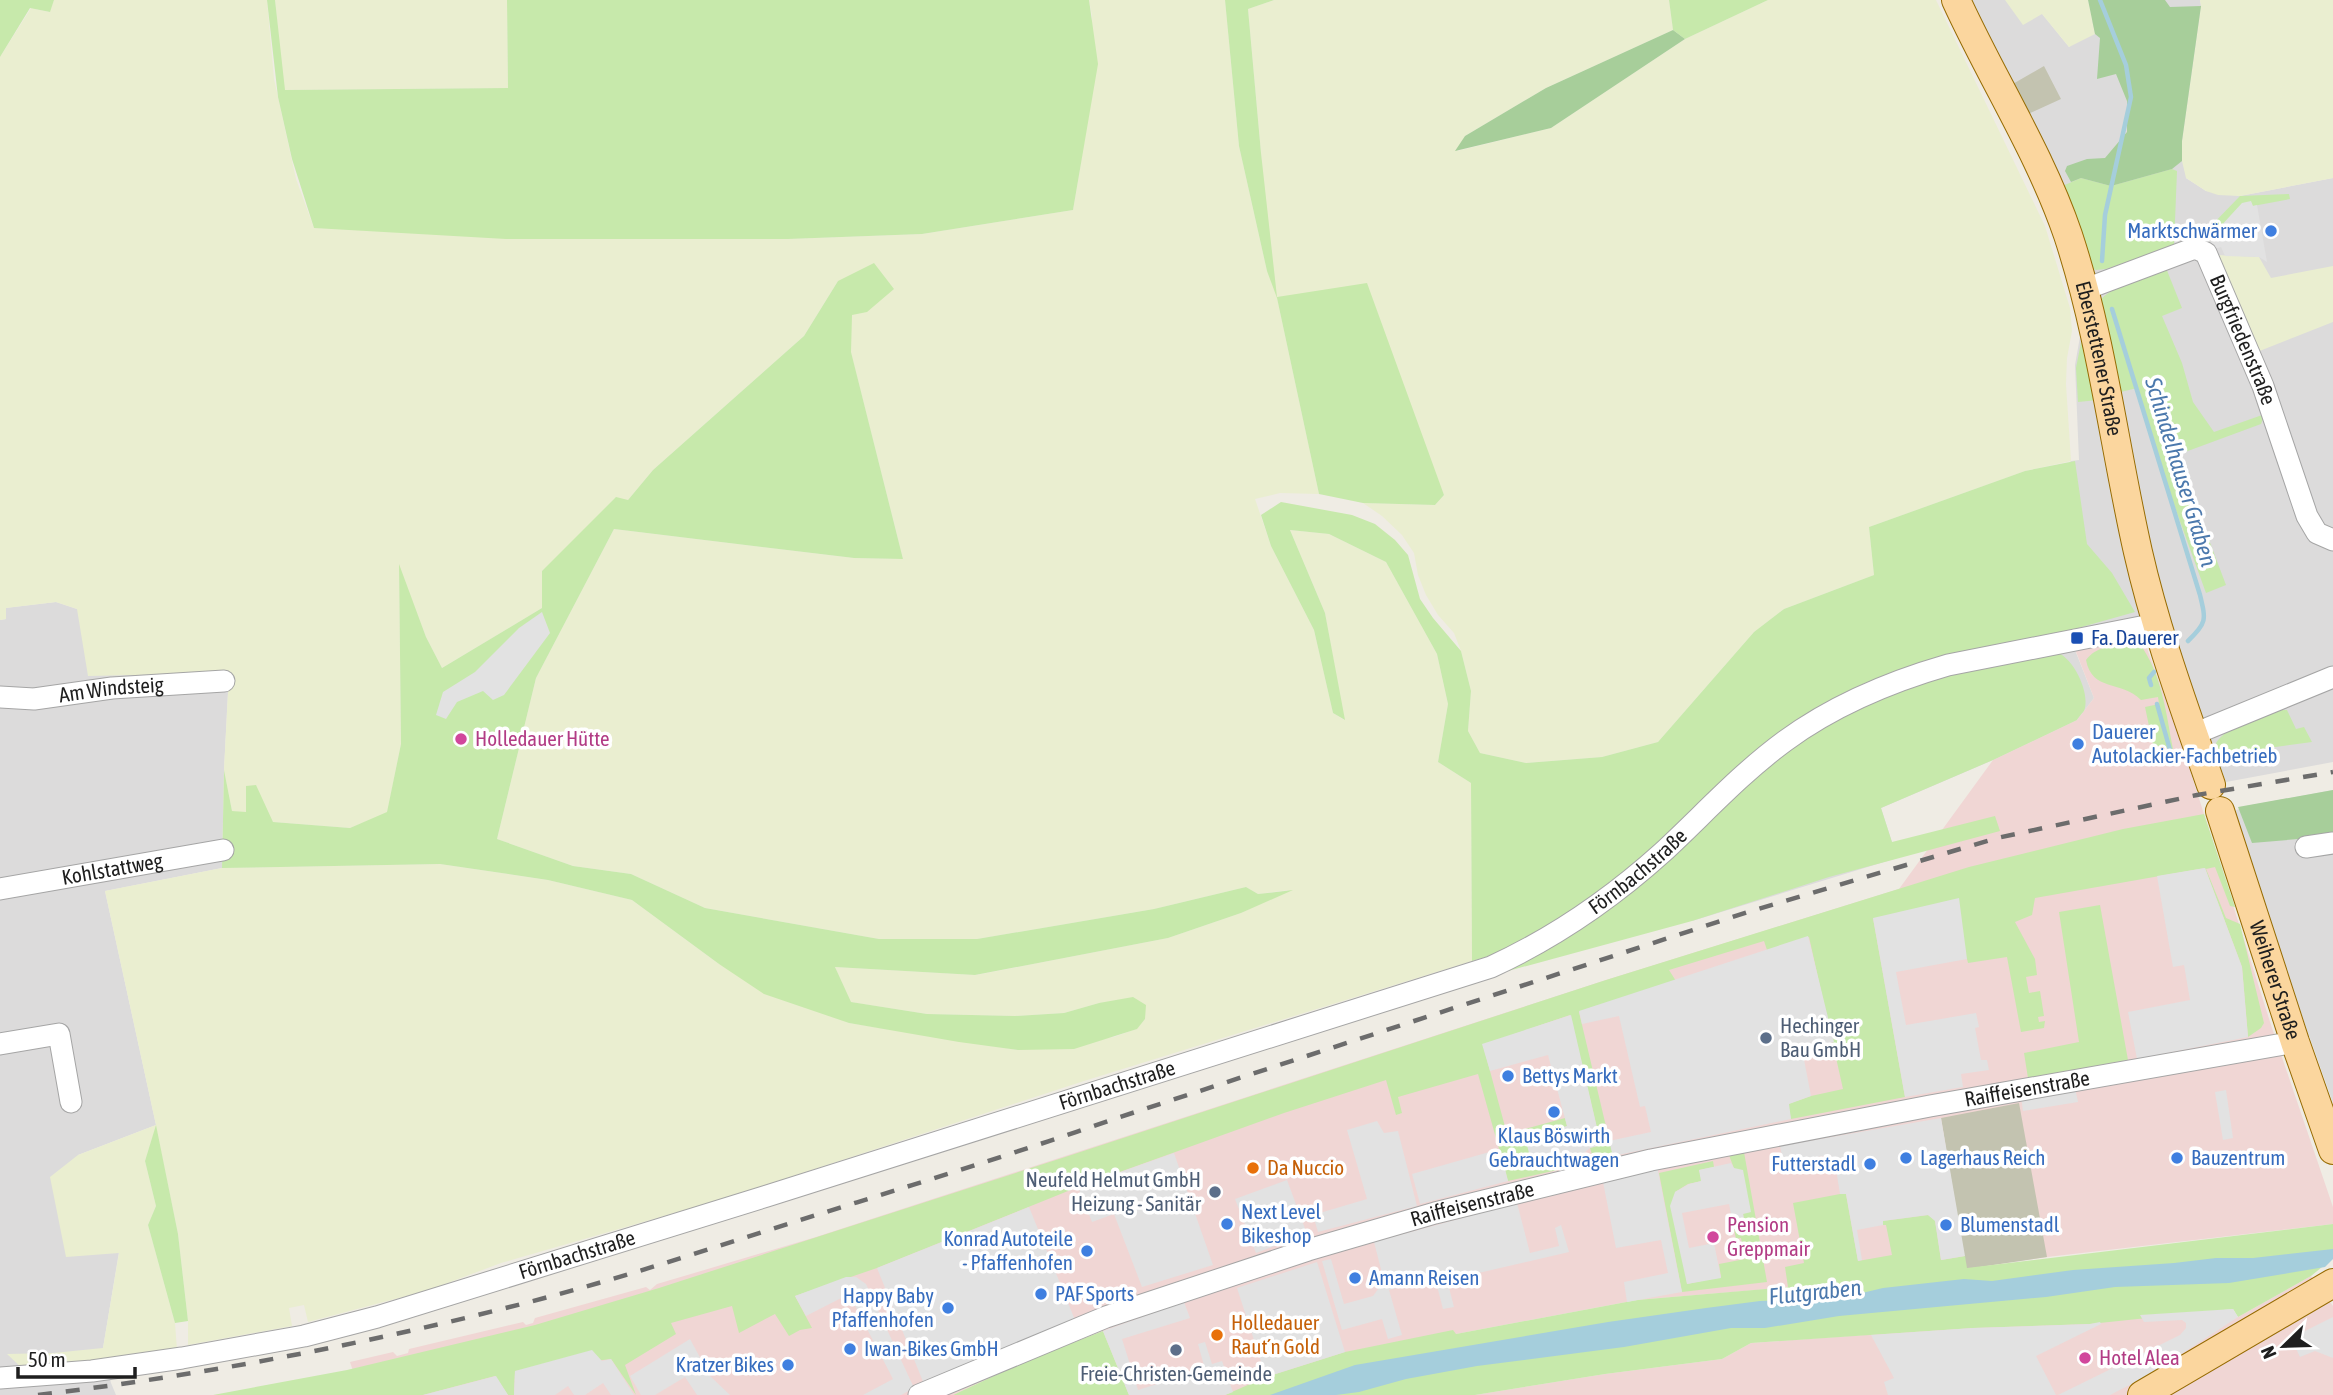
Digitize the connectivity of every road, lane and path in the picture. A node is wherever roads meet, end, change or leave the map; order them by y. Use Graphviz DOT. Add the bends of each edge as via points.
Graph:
graph roads {
  1 [pos="1956,0"];
  2 [pos="2083,290"];
  3 [pos="2333,540"];
  4 [pos="2156,624"];
  5 [pos="2333,677"];
  6 [pos="224,681"];
  7 [pos="0,697"];
  8 [pos="2194,734"];
  9 [pos="2333,844"];
  10 [pos="2306,847"];
  11 [pos="223,850"];
  12 [pos="0,889"];
  13 [pos="2295,1042"];
  14 [pos="0,1044"];
  15 [pos="71,1102"];
  16 [pos="2333,1150"];
  17 [pos="2329,1288"];
  18 [pos="0,1378"];
  19 [pos="919,1395"];
  20 [pos="2142,1395"];
  1 -- 2 [label="main road, Eberstettener Straße" via="2047,184"];
  2 -- 3 [label="street, Burgfriedenstraße" via="2194,248 2206,253 2263,386 2307,516 2318,533"];
  2 -- 4 [label="main road, Eberstettener Straße"];
  4 -- 8 [label="main road, Eberstettener Straße"];
  4 -- 18 [label="street, Förnbachstraße" via="1948,665 1851,701 1759,761 1611,895 1491,967 377,1317 304,1336 182,1358"];
  5 -- 8 [label="street"];
  6 -- 7 [label="street, Am Windsteig" via="112,688 34,699"];
  8 -- 13 [label="main road, Weiherer Straße"];
  9 -- 10 [label="street"];
  11 -- 12 [label="street, Kohlstattweg"];
  13 -- 16 [label="main road, Weiherer Straße"];
  13 -- 19 [label="street, Raiffeisenstraße" via="1661,1158 1435,1213 1106,1317"];
  14 -- 15 [label="street" via="59,1034"];
  17 -- 20 [label="main road"];
}
